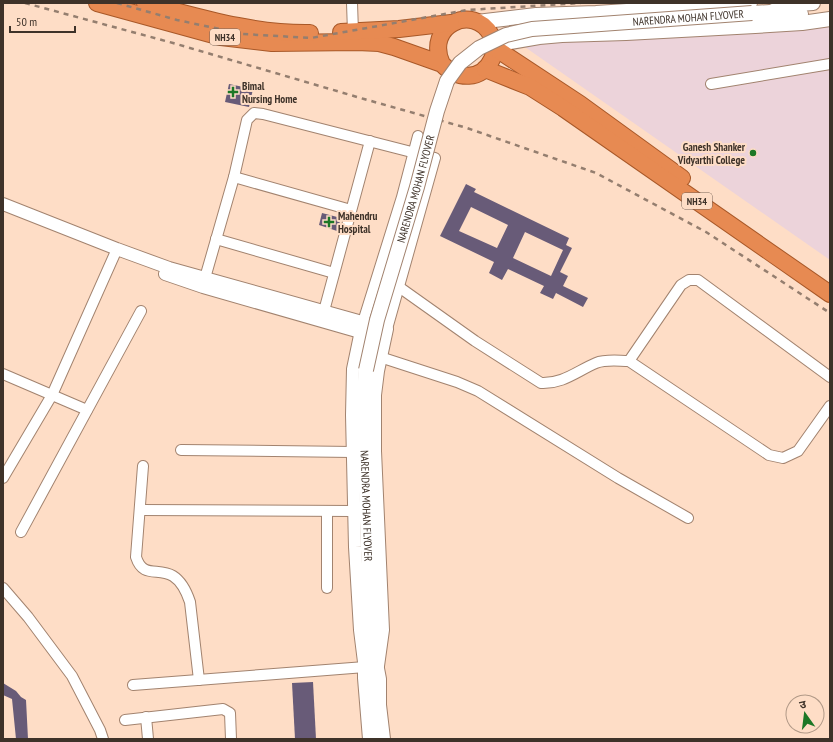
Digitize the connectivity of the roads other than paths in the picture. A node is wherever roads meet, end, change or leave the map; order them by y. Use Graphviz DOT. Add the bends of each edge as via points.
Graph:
graph roads {
  1 [pos="97,3"];
  2 [pos="145,3"];
  3 [pos="352,3"];
  4 [pos="812,3"];
  5 [pos="587,8"];
  6 [pos="751,8"];
  7 [pos="830,10"];
  8 [pos="771,12"];
  9 [pos="830,19"];
  10 [pos="477,22"];
  11 [pos="451,23"];
  12 [pos="353,32"];
  13 [pos="494,47"];
  14 [pos="442,64"];
  15 [pos="830,64"];
  16 [pos="485,69"];
  17 [pos="711,84"];
  18 [pos="418,136"];
  19 [pos="370,142"];
  20 [pos="414,153"];
  21 [pos="234,177"];
  22 [pos="3,204"];
  23 [pos="351,210"];
  24 [pos="3,212"];
  25 [pos="216,240"];
  26 [pos="115,253"];
  27 [pos="334,273"];
  28 [pos="205,278"];
  29 [pos="830,282"];
  30 [pos="399,287"];
  31 [pos="830,294"];
  32 [pos="140,311"];
  33 [pos="324,311"];
  34 [pos="362,328"];
  35 [pos="386,334"];
  36 [pos="380,357"];
  37 [pos="629,361"];
  38 [pos="3,374"];
  39 [pos="830,377"];
  40 [pos="52,395"];
  41 [pos="830,406"];
  42 [pos="87,410"];
  43 [pos="181,450"];
  44 [pos="353,452"];
  45 [pos="143,466"];
  46 [pos="3,478"];
  47 [pos="140,510"];
  48 [pos="327,511"];
  49 [pos="354,511"];
  50 [pos="688,518"];
  51 [pos="21,532"];
  52 [pos="3,588"];
  53 [pos="327,588"];
  54 [pos="371,669"];
  55 [pos="199,680"];
  56 [pos="133,685"];
  57 [pos="146,717"];
  58 [pos="125,720"];
  59 [pos="103,739"];
  60 [pos="148,739"];
  61 [pos="231,739"];
  62 [pos="370,739"];
  63 [pos="383,739"];
  1 -- 14 [label="highway, NH34" via="221,37 272,43 379,44"];
  2 -- 12 [label="highway, NH34" via="259,30 298,33"];
  3 -- 12 [label="street"];
  4 -- 8 [label="main road, NARENDRA MOHAN FLYOVER" via="786,5"];
  5 -- 6 [label="main road"];
  5 -- 10 [label="main road"];
  6 -- 8 [label="main road, NARENDRA MOHAN FLYOVER"];
  6 -- 54 [label="main road, NARENDRA MOHAN FLYOVER, bridge" via="532,29 506,35 479,48 460,64 447,82 377,320 366,370 363,410"];
  7 -- 8 [label="main road, NARENDRA MOHAN FLYOVER" via="788,15"];
  9 -- 13 [label="main road" via="755,26 562,35 539,37"];
  10 -- 11 [label="highway, NH34" via="468,19"];
  10 -- 13 [label="highway" via="489,31"];
  11 -- 12 [label="highway, NH34"];
  11 -- 14 [label="highway" via="439,37 437,46"];
  13 -- 16 [label="highway" via="493,56"];
  13 -- 29 [label="highway, NH34" via="580,104"];
  14 -- 16 [label="highway, NH34" via="447,70 462,76 471,76"];
  15 -- 17 [label="street"];
  16 -- 31 [label="highway, NH34" via="530,87 563,108"];
  18 -- 20 [label="street"];
  19 -- 20 [label="street"];
  19 -- 21 [label="street" via="254,113 247,120"];
  19 -- 23 [label="street"];
  20 -- 30 [label="street" via="435,158"];
  20 -- 34 [label="street"];
  21 -- 23 [label="street"];
  21 -- 25 [label="street"];
  22 -- 26 [label="street"];
  23 -- 27 [label="street"];
  24 -- 26 [label="street"];
  25 -- 27 [label="street"];
  25 -- 28 [label="street"];
  26 -- 28 [label="street"];
  26 -- 34 [label="street" via="203,288"];
  26 -- 40 [label="street"];
  27 -- 33 [label="street"];
  28 -- 33 [label="street"];
  30 -- 35 [label="street"];
  30 -- 37 [label="street" via="475,341 541,383 558,382 602,361"];
  32 -- 42 [label="street"];
  33 -- 34 [label="street"];
  34 -- 35 [label="street"];
  34 -- 44 [label="street" via="353,369"];
  35 -- 36 [label="street"];
  36 -- 50 [label="street" via="478,391"];
  36 -- 54 [label="street" via="375,395 375,451 384,630"];
  37 -- 39 [label="street" via="681,285 689,280 698,280"];
  37 -- 41 [label="street" via="769,455 783,458 798,451"];
  38 -- 40 [label="street"];
  40 -- 42 [label="street"];
  40 -- 46 [label="street"];
  42 -- 51 [label="street"];
  43 -- 44 [label="street"];
  44 -- 49 [label="street"];
  45 -- 47 [label="street"];
  47 -- 48 [label="street"];
  47 -- 55 [label="street" via="136,557 139,565 146,570 174,577 188,594"];
  48 -- 49 [label="street"];
  48 -- 53 [label="street"];
  49 -- 54 [label="street" via="360,630"];
  52 -- 59 [label="street" via="72,676"];
  54 -- 55 [label="street"];
  54 -- 62 [label="main road" via="365,685"];
  54 -- 63 [label="main road" via="379,679"];
  55 -- 56 [label="street"];
  57 -- 58 [label="street"];
  57 -- 60 [label="street"];
  57 -- 61 [label="street" via="223,709 230,713"];
}
